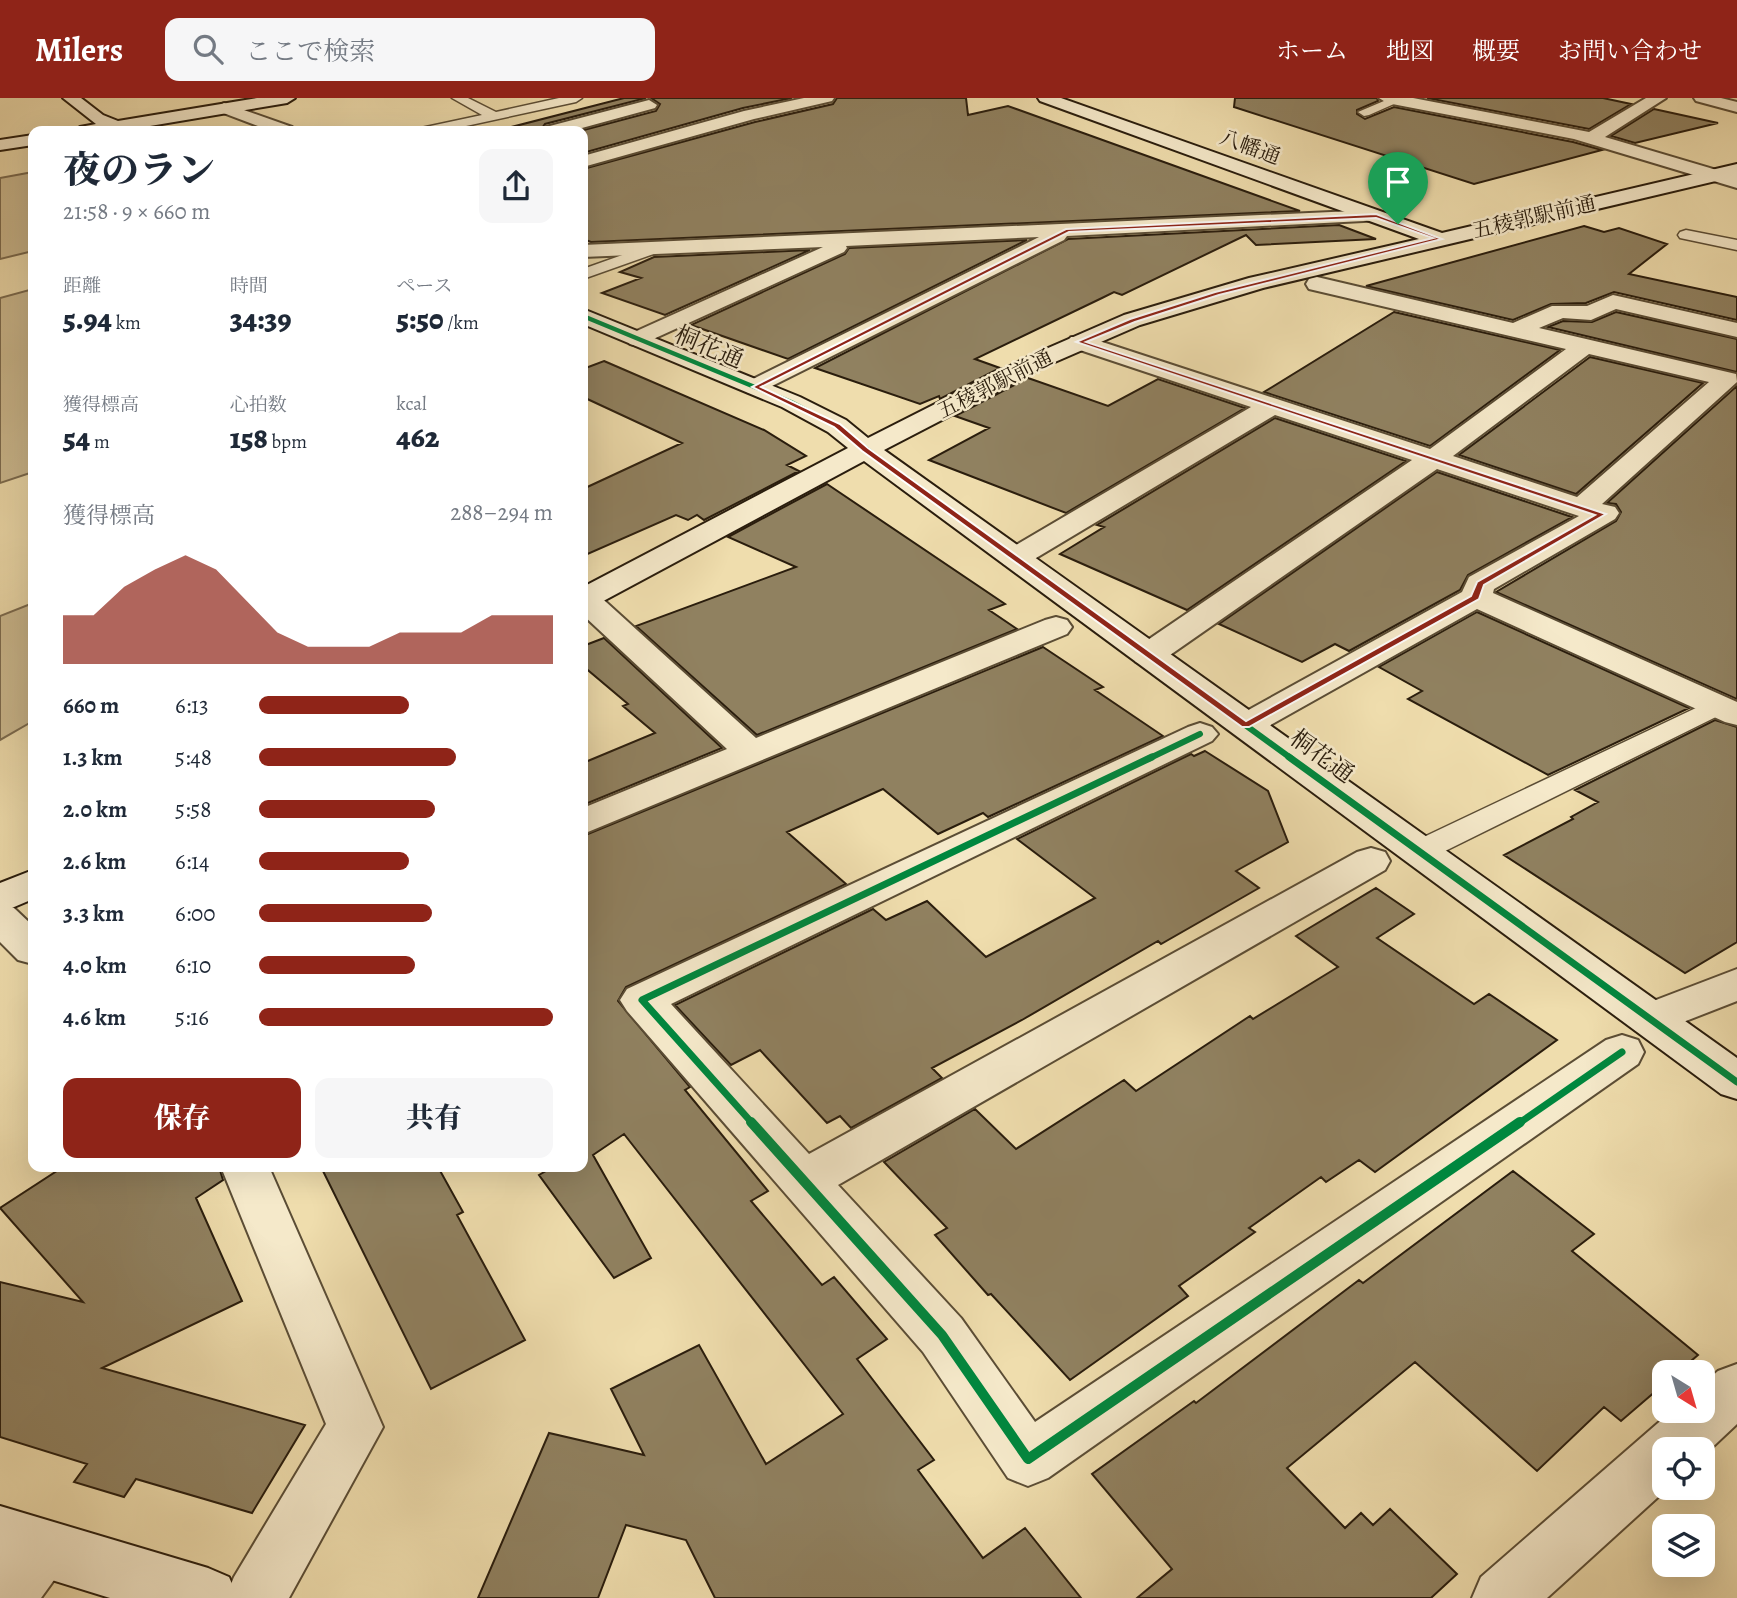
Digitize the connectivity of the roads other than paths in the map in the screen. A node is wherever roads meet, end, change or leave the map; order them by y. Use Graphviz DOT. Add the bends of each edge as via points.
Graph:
graph roads {
  1 [pos="71,98"];
  2 [pos="287,98"];
  3 [pos="463,98"];
  4 [pos="576,98"];
  5 [pos="768,98"];
  6 [pos="825,98"];
  7 [pos="1046,98"];
  8 [pos="1485,98"];
  9 [pos="1658,98"];
  10 [pos="1702,98"];
  11 [pos="1392,99"];
  12 [pos="649,104"];
  13 [pos="791,105"];
  14 [pos="1737,107"];
  15 [pos="224,108"];
  16 [pos="1455,110"];
  17 [pos="1364,112"];
  18 [pos="495,116"];
  19 [pos="119,126"];
  20 [pos="273,126"];
  21 [pos="449,126"];
  22 [pos="570,126"];
  23 [pos="1591,138"];
  24 [pos="28,141"];
  25 [pos="0,145"];
  26 [pos="588,161"];
  27 [pos="1737,170"];
  28 [pos="1714,175"];
  29 [pos="1737,182"];
  30 [pos="1376,216"];
  31 [pos="1068,231"];
  32 [pos="1686,235"];
  33 [pos="856,239"];
  34 [pos="1439,239"];
  35 [pos="1737,245"];
  36 [pos="656,247"];
  37 [pos="588,251"];
  38 [pos="588,272"];
  39 [pos="1317,284"];
  40 [pos="588,318"];
  41 [pos="1737,330"];
  42 [pos="1513,331"];
  43 [pos="638,339"];
  44 [pos="1079,342"];
  45 [pos="1583,347"];
  46 [pos="756,387"];
  47 [pos="1273,405"];
  48 [pos="865,449"];
  49 [pos="1434,458"];
  50 [pos="1596,511"];
  51 [pos="1015,558"];
  52 [pos="588,596"];
  53 [pos="1476,597"];
  54 [pos="588,604"];
  55 [pos="1056,626"];
  56 [pos="1148,655"];
  57 [pos="1727,711"];
  58 [pos="1246,725"];
  59 [pos="1200,734"];
  60 [pos="752,753"];
  61 [pos="588,820"];
  62 [pos="1420,850"];
  63 [pos="1371,861"];
  64 [pos="28,886"];
  65 [pos="0,900"];
  66 [pos="0,918"];
  67 [pos="28,945"];
  68 [pos="1737,984"];
  69 [pos="1650,1019"];
  70 [pos="1622,1052"];
  71 [pos="1737,1082"];
  72 [pos="247,1172"];
  73 [pos="803,1181"];
  74 [pos="1737,1389"];
  75 [pos="1683,1437"];
  76 [pos="1652,1465"];
  77 [pos="21,1541"];
  78 [pos="4,1598"];
  79 [pos="208,1598"];
  80 [pos="255,1598"];
  81 [pos="1502,1598"];
  1 -- 19 [label="street" via="97,119"];
  2 -- 15 [label="street"];
  3 -- 18 [label="lane"];
  4 -- 18 [label="lane"];
  5 -- 13 [label="street"];
  6 -- 13 [label="street"];
  7 -- 30 [label="street, 八幡通"];
  8 -- 16 [label="street"];
  9 -- 23 [label="street"];
  10 -- 14 [label="street"];
  11 -- 16 [label="street"];
  11 -- 17 [label="lane"];
  12 -- 22 [label="street"];
  13 -- 26 [label="street"];
  15 -- 19 [label="street"];
  15 -- 20 [label="street"];
  16 -- 23 [label="street"];
  18 -- 21 [label="lane"];
  23 -- 28 [label="street"];
  24 -- 25 [label="street"];
  27 -- 28 [label="street, 五稜郭駅前通"];
  28 -- 29 [label="street"];
  28 -- 34 [label="street, 五稜郭駅前通"];
  30 -- 31 [label="street"];
  30 -- 34 [label="street, 八幡通"];
  31 -- 33 [label="street"];
  31 -- 46 [label="street"];
  32 -- 35 [label="lane"];
  33 -- 36 [label="street"];
  33 -- 43 [label="street"];
  34 -- 44 [label="street, 五稜郭駅前通" via="1217,293"];
  36 -- 37 [label="street"];
  36 -- 38 [label="lane"];
  39 -- 42 [label="street"];
  40 -- 43 [label="street, 桐花通"];
  41 -- 42 [label="street" via="1613,302 1591,313 1560,311"];
  42 -- 45 [label="street"];
  43 -- 46 [label="street, 桐花通"];
  44 -- 47 [label="street"];
  44 -- 48 [label="street, 五稜郭駅前通"];
  45 -- 49 [label="street"];
  45 -- 50 [label="street" via="1727,379"];
  46 -- 48 [label="street, 桐花通" via="837,426"];
  47 -- 49 [label="street"];
  47 -- 51 [label="street"];
  48 -- 51 [label="street, 桐花通"];
  48 -- 52 [label="street, 五稜郭駅前通"];
  49 -- 50 [label="street"];
  49 -- 56 [label="street"];
  50 -- 53 [label="street" via="1480,584"];
  51 -- 56 [label="street, 桐花通"];
  53 -- 57 [label="street"];
  53 -- 58 [label="street"];
  54 -- 60 [label="street"];
  55 -- 60 [label="street"];
  56 -- 58 [label="street, 桐花通"];
  57 -- 62 [label="lane"];
  58 -- 62 [label="street, 桐花通"];
  59 -- 73 [label="street" via="642,1000"];
  60 -- 61 [label="street"];
  62 -- 69 [label="street, 桐花通"];
  63 -- 73 [label="street"];
  64 -- 65 [label="street"];
  66 -- 67 [label="street"];
  68 -- 69 [label="street"];
  69 -- 71 [label="street, 桐花通"];
  70 -- 73 [label="street" via="1028,1459 942,1335"];
  72 -- 80 [label="street" via="355,1427"];
  74 -- 75 [label="street"];
  76 -- 81 [label="street"];
  77 -- 78 [label="street"];
  77 -- 79 [label="street"];
}
